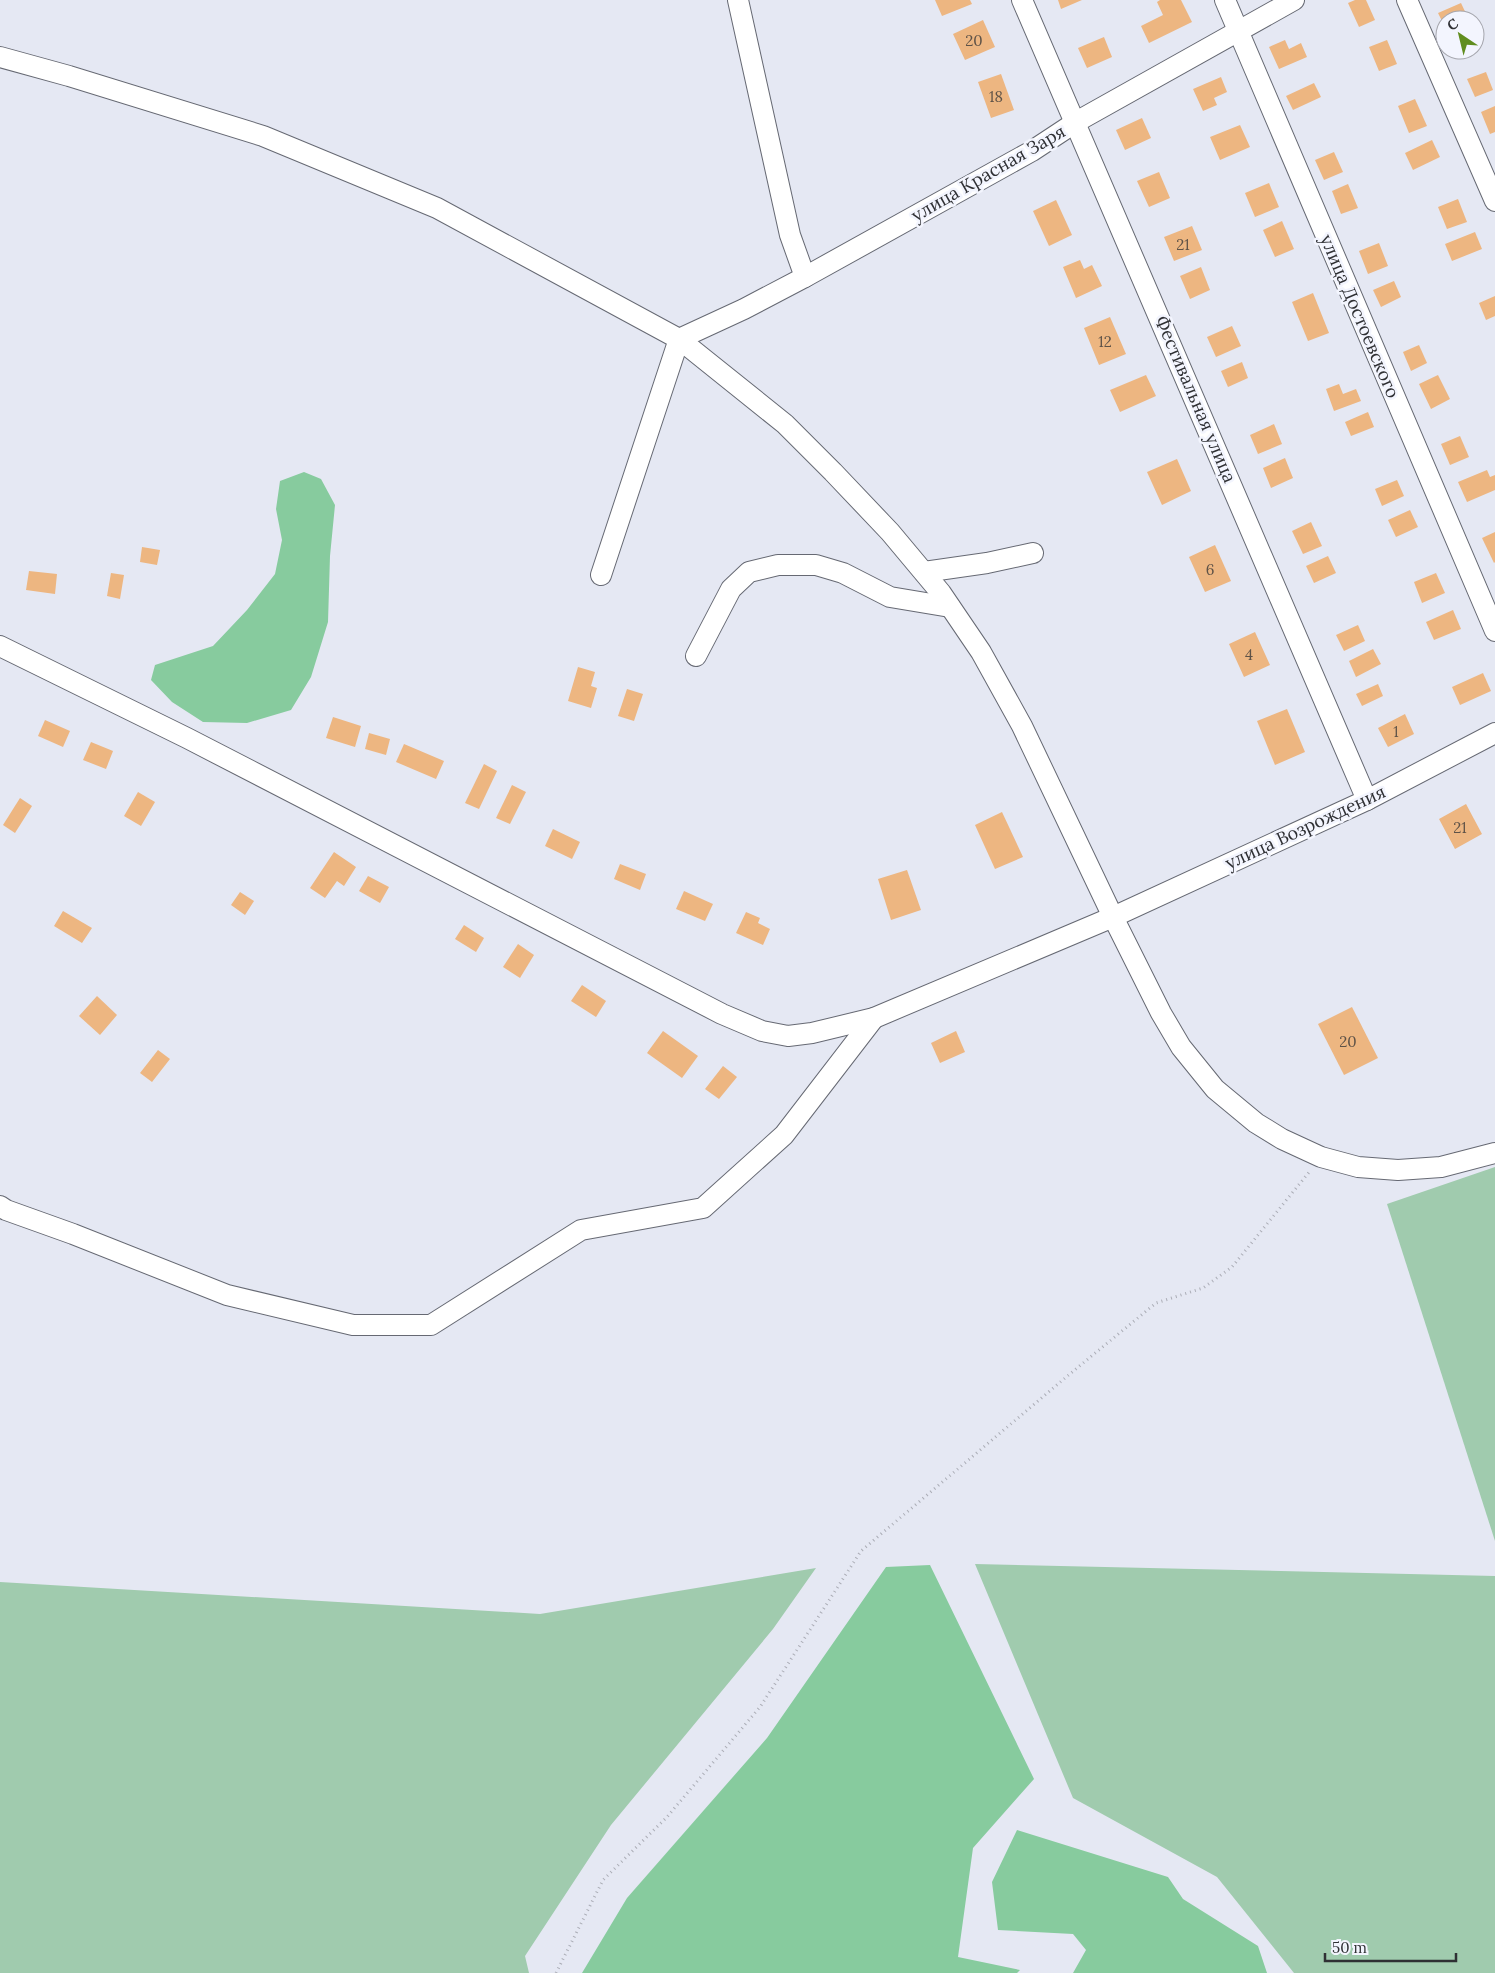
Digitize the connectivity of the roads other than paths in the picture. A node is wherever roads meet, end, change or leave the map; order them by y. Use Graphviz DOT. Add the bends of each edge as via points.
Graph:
graph roads {
  1 [pos="738,0"];
  2 [pos="1022,0"];
  3 [pos="1225,0"];
  4 [pos="1294,0"];
  5 [pos="1407,0"];
  6 [pos="1238,30"];
  7 [pos="0,57"];
  8 [pos="1076,122"];
  9 [pos="1495,201"];
  10 [pos="805,277"];
  11 [pos="679,339"];
  12 [pos="1033,553"];
  13 [pos="924,572"];
  14 [pos="601,575"];
  15 [pos="950,607"];
  16 [pos="1495,631"];
  17 [pos="0,646"];
  18 [pos="696,656"];
  19 [pos="1495,732"];
  20 [pos="1367,800"];
  21 [pos="1113,917"];
  22 [pos="874,1018"];
  23 [pos="1495,1153"];
  24 [pos="0,1206"];
  1 -- 10 [label="street" via="790,235"];
  2 -- 8 [label="street, Фестивальная улица"];
  3 -- 6 [label="street, улица Достоевского"];
  4 -- 6 [label="street, улица Красная Заря"];
  5 -- 9 [label="street"];
  6 -- 8 [label="street, улица Красная Заря"];
  6 -- 16 [label="street, улица Достоевского"];
  7 -- 11 [label="street" via="263,136 437,208"];
  8 -- 10 [label="street, улица Красная Заря" via="1032,151"];
  8 -- 20 [label="street, Фестивальная улица"];
  10 -- 11 [label="street, улица Красная Заря"];
  11 -- 13 [label="street" via="792,431 834,472"];
  11 -- 14 [label="street"];
  12 -- 13 [label="street"];
  13 -- 15 [label="street"];
  15 -- 18 [label="street" via="890,598 843,573 816,565 778,565 749,572 731,589"];
  15 -- 21 [label="street" via="981,652 1022,726"];
  17 -- 22 [label="street, улица Возрождения" via="187,738 722,1014 762,1031 788,1036"];
  19 -- 20 [label="street, улица Возрождения"];
  20 -- 21 [label="street, улица Возрождения"];
  21 -- 22 [label="street, улица Возрождения"];
  21 -- 23 [label="street" via="1181,1047 1215,1088 1256,1123 1321,1156 1358,1167 1398,1170 1441,1167"];
  22 -- 24 [label="street" via="784,1135 704,1208 581,1230 431,1325 353,1325 227,1295"];
}
